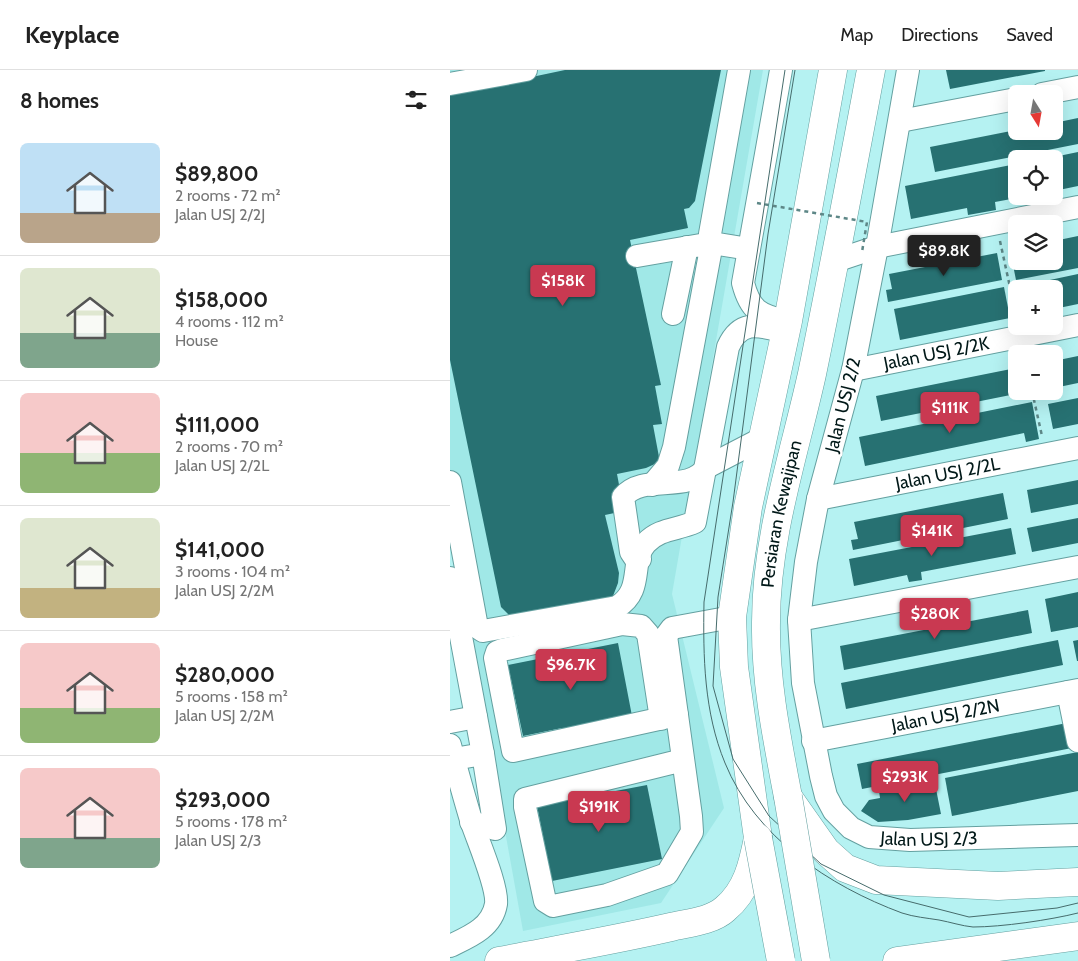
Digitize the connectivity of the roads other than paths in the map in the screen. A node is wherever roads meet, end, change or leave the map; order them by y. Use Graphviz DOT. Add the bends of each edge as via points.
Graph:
graph roads {
  1 [pos="526,70"];
  2 [pos="739,70"];
  3 [pos="781,70"];
  4 [pos="833,70"];
  5 [pos="870,70"];
  6 [pos="908,70"];
  7 [pos="450,84"];
  8 [pos="1078,87"];
  9 [pos="1063,90"];
  10 [pos="1008,101"];
  11 [pos="900,121"];
  12 [pos="1078,207"];
  13 [pos="712,243"];
  14 [pos="687,246"];
  15 [pos="749,249"];
  16 [pos="869,250"];
  17 [pos="637,256"];
  18 [pos="835,261"];
  19 [pos="673,314"];
  20 [pos="1078,325"];
  21 [pos="787,326"];
  22 [pos="853,370"];
  23 [pos="763,438"];
  24 [pos="1078,448"];
  25 [pos="707,467"];
  26 [pos="450,482"];
  27 [pos="652,485"];
  28 [pos="818,498"];
  29 [pos="453,514"];
  30 [pos="640,559"];
  31 [pos="1078,567"];
  32 [pos="450,578"];
  33 [pos="732,617"];
  34 [pos="799,620"];
  35 [pos="1073,691"];
  36 [pos="476,717"];
  37 [pos="669,717"];
  38 [pos="450,722"];
  39 [pos="813,740"];
  40 [pos="1078,741"];
  41 [pos="452,752"];
  42 [pos="482,754"];
  43 [pos="683,760"];
  44 [pos="788,797"];
  45 [pos="471,822"];
  46 [pos="1078,835"];
  47 [pos="758,838"];
  48 [pos="1078,882"];
  49 [pos="1078,936"];
  50 [pos="450,946"];
  51 [pos="498,961"];
  52 [pos="781,961"];
  53 [pos="816,961"];
  54 [pos="897,961"];
  1 -- 7 [label="street"];
  2 -- 13 [label="street" via="711,226"];
  3 -- 15 [label="street"];
  4 -- 21 [label="main road, Persiaran Kewajipan"];
  5 -- 18 [label="main road, Persiaran Kewajipan"];
  6 -- 11 [label="street, Jalan USJ 2/2"];
  8 -- 9 [label="street"];
  10 -- 11 [label="street"];
  11 -- 16 [label="street, Jalan USJ 2/2"];
  12 -- 16 [label="street"];
  13 -- 14 [label="street"];
  13 -- 15 [label="street"];
  13 -- 27 [label="street" via="674,447 668,466"];
  14 -- 17 [label="street"];
  14 -- 19 [label="street"];
  15 -- 21 [label="street" via="743,283 752,306 766,317"];
  16 -- 18 [label="street"];
  16 -- 22 [label="street, Jalan USJ 2/2"];
  18 -- 44 [label="main road, Persiaran Kewajipan" via="769,573 766,667"];
  20 -- 22 [label="street, Jalan USJ 2/2K"];
  21 -- 23 [label="main road, Persiaran Kewajipan"];
  21 -- 25 [label="street" via="754,326 738,330 732,337"];
  22 -- 28 [label="street, Jalan USJ 2/2"];
  23 -- 25 [label="street"];
  23 -- 33 [label="main road, Persiaran Kewajipan" via="748,507"];
  24 -- 28 [label="street, Jalan USJ 2/2L"];
  25 -- 27 [label="street" via="693,479"];
  25 -- 30 [label="street" via="695,522 665,530 653,537 645,545"];
  26 -- 29 [label="street"];
  27 -- 30 [label="street" via="629,490 623,497 631,552"];
  28 -- 34 [label="street, Jalan USJ 2/2"];
  29 -- 30 [label="street" via="477,627 483,631 617,607 632,594"];
  31 -- 34 [label="street"];
  32 -- 36 [label="street"];
  33 -- 37 [label="street" via="668,631"];
  33 -- 47 [label="main road, Persiaran Kewajipan" via="735,676"];
  34 -- 39 [label="street, Jalan USJ 2/2" via="803,683"];
  35 -- 39 [label="street, Jalan USJ 2/2N"];
  35 -- 40 [label="street"];
  36 -- 38 [label="street"];
  36 -- 42 [label="street"];
  37 -- 37 [label="street" via="648,634 641,626 622,624 502,650 494,658 513,752"];
  37 -- 43 [label="street"];
  39 -- 46 [label="street, Jalan USJ 2/3" via="826,796 834,810 851,828 869,837 910,840"];
  41 -- 42 [label="street"];
  41 -- 45 [label="street"];
  42 -- 45 [label="street" via="500,830"];
  43 -- 43 [label="street" via="525,799 548,905 607,895 667,874 692,832"];
  44 -- 48 [label="main road" via="826,851 845,868 876,880 998,886"];
  44 -- 53 [label="main road, Persiaran Kewajipan, bridge"];
  45 -- 50 [label="street" via="496,904 483,927 473,936"];
  47 -- 51 [label="main road" via="751,870 725,910 705,919 620,939"];
  47 -- 52 [label="main road, Persiaran Kewajipan, bridge"];
  49 -- 54 [label="main road"];
}
